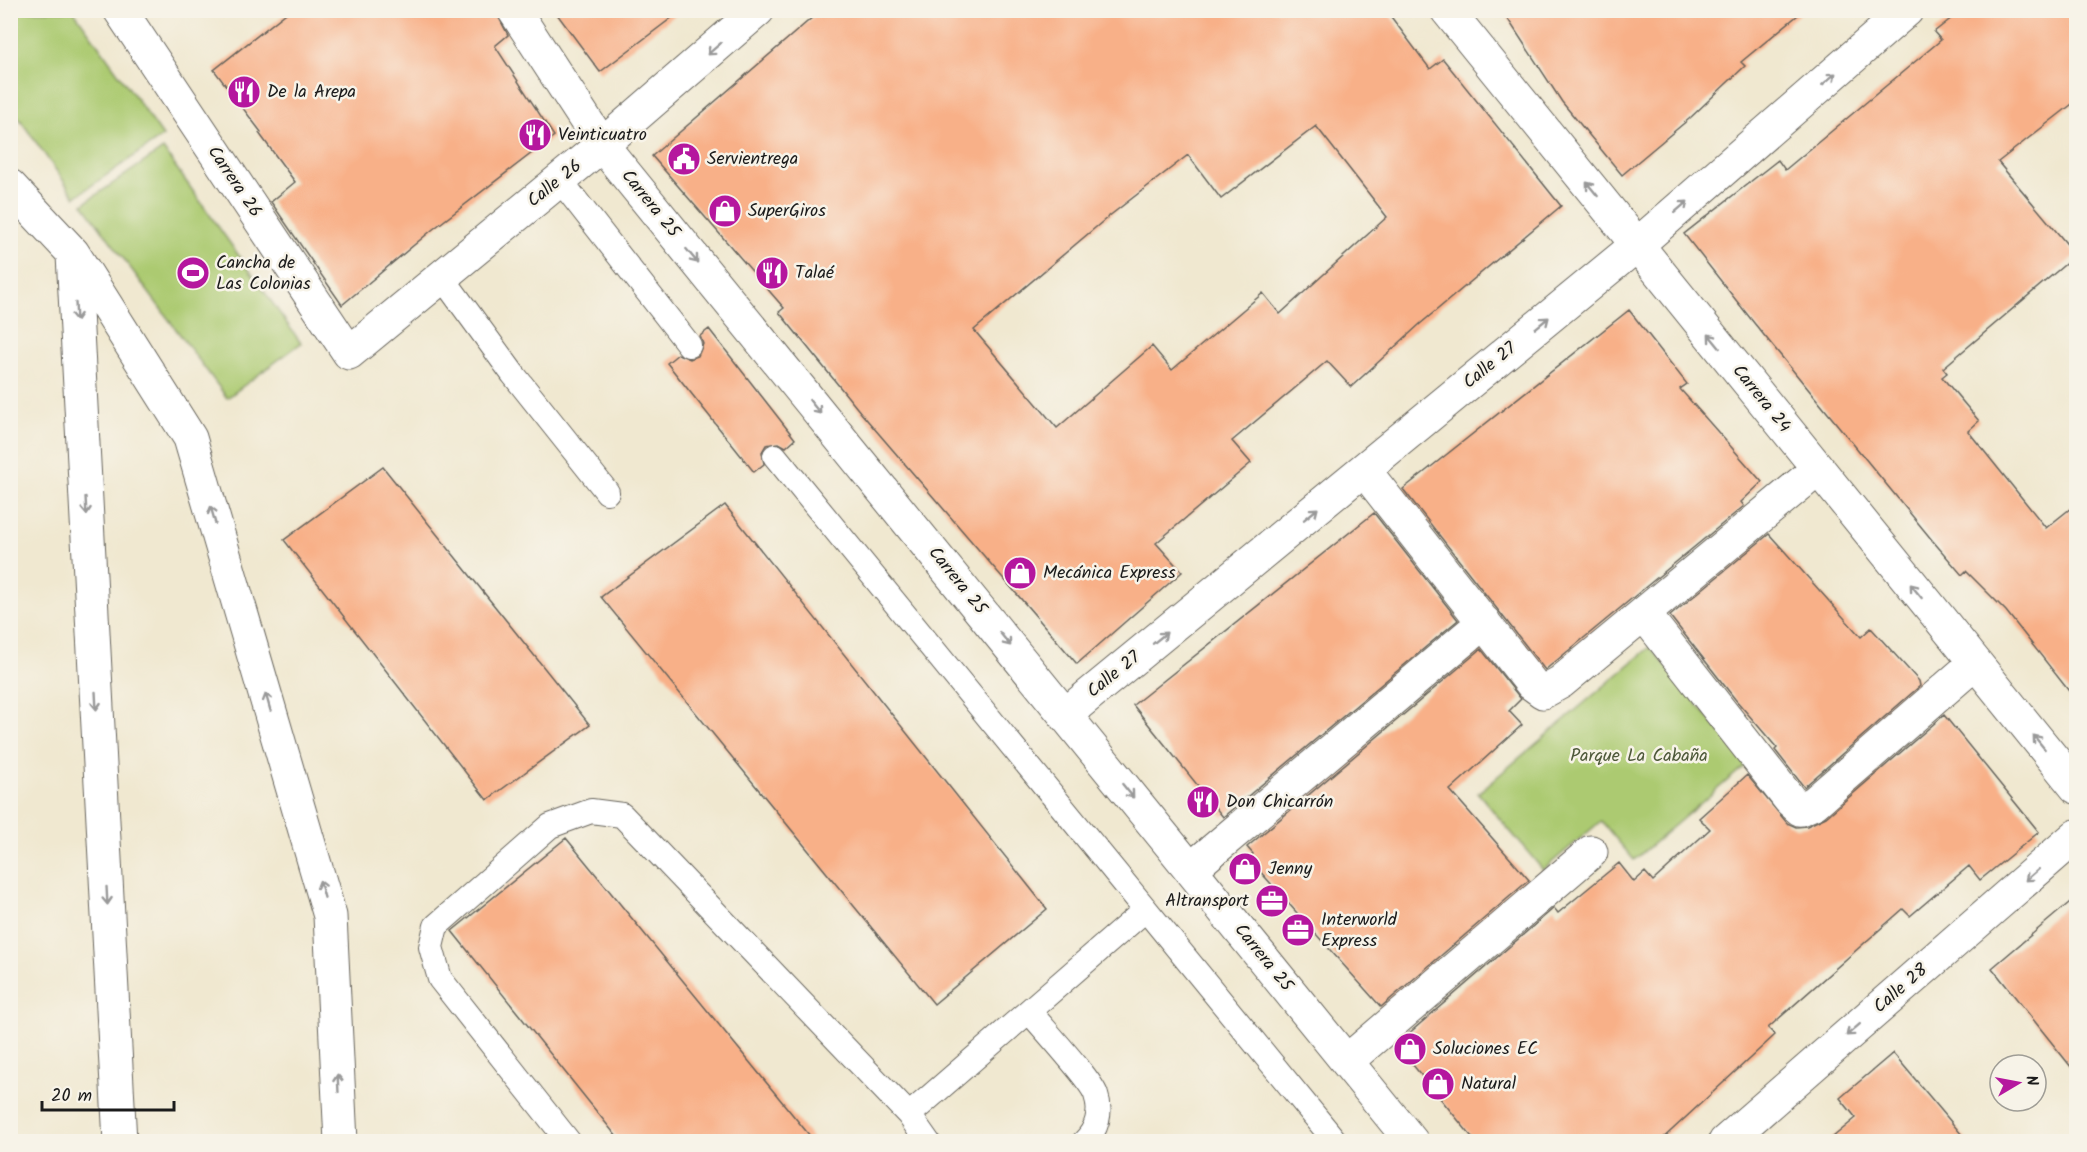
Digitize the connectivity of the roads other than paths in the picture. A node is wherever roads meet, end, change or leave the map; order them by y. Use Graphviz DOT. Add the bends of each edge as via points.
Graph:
graph roads {
  1 [pos="120,10"];
  2 [pos="514,10"];
  3 [pos="758,10"];
  4 [pos="1447,10"];
  5 [pos="1907,10"];
  6 [pos="602,145"];
  7 [pos="560,180"];
  8 [pos="10,186"];
  9 [pos="1637,245"];
  10 [pos="73,253"];
  11 [pos="442,277"];
  12 [pos="689,345"];
  13 [pos="349,353"];
  14 [pos="775,456"];
  15 [pos="1364,470"];
  16 [pos="1817,470"];
  17 [pos="607,492"];
  18 [pos="1644,614"];
  19 [pos="1484,622"];
  20 [pos="1975,663"];
  21 [pos="1066,714"];
  22 [pos="2076,787"];
  23 [pos="2076,836"];
  24 [pos="1591,852"];
  25 [pos="1191,869"];
  26 [pos="1145,910"];
  27 [pos="1029,1011"];
  28 [pos="1347,1061"];
  29 [pos="909,1115"];
  30 [pos="120,1142"];
  31 [pos="341,1142"];
  32 [pos="569,1142"];
  33 [pos="928,1142"];
  34 [pos="1084,1142"];
  35 [pos="1336,1142"];
  36 [pos="1412,1142"];
  37 [pos="1725,1142"];
  1 -- 13 [label="street, Carrera 26"];
  2 -- 6 [label="street, Carrera 25"];
  3 -- 6 [label="street, Calle 26, one-way"];
  9 -- 4 [label="street, Carrera 24, one-way"];
  9 -- 5 [label="street, Calle 27, one-way"];
  6 -- 7 [label="street, Calle 26"];
  6 -- 21 [label="street, Carrera 25, one-way"];
  7 -- 11 [label="street, Calle 26"];
  7 -- 12 [label="lane"];
  8 -- 10 [label="street"];
  15 -- 9 [label="street, Calle 27, one-way"];
  16 -- 9 [label="street, Carrera 24, one-way"];
  10 -- 30 [label="street, one-way"];
  31 -- 10 [label="street, one-way" via="330,916 190,438"];
  11 -- 13 [label="street, Calle 26"];
  11 -- 17 [label="lane"];
  14 -- 26 [label="lane"];
  15 -- 19 [label="street"];
  21 -- 15 [label="street, Calle 27, one-way"];
  16 -- 18 [label="street"];
  20 -- 16 [label="street, Carrera 24, one-way"];
  18 -- 19 [label="street" via="1543,692 1532,684"];
  18 -- 20 [label="street" via="1800,809 1814,803"];
  19 -- 25 [label="street"];
  22 -- 20 [label="street, Carrera 24, one-way"];
  21 -- 25 [label="street, Carrera 25, one-way"];
  23 -- 37 [label="street, Calle 28, one-way"];
  24 -- 28 [label="street"];
  25 -- 28 [label="street, Carrera 25"];
  26 -- 27 [label="lane"];
  26 -- 35 [label="lane"];
  27 -- 29 [label="lane"];
  27 -- 34 [label="lane" via="1096,1093 1100,1113"];
  28 -- 36 [label="street, Carrera 25"];
  29 -- 32 [label="lane" via="622,815 591,811 550,826 436,926 431,947 440,980"];
  29 -- 33 [label="lane"];
}
